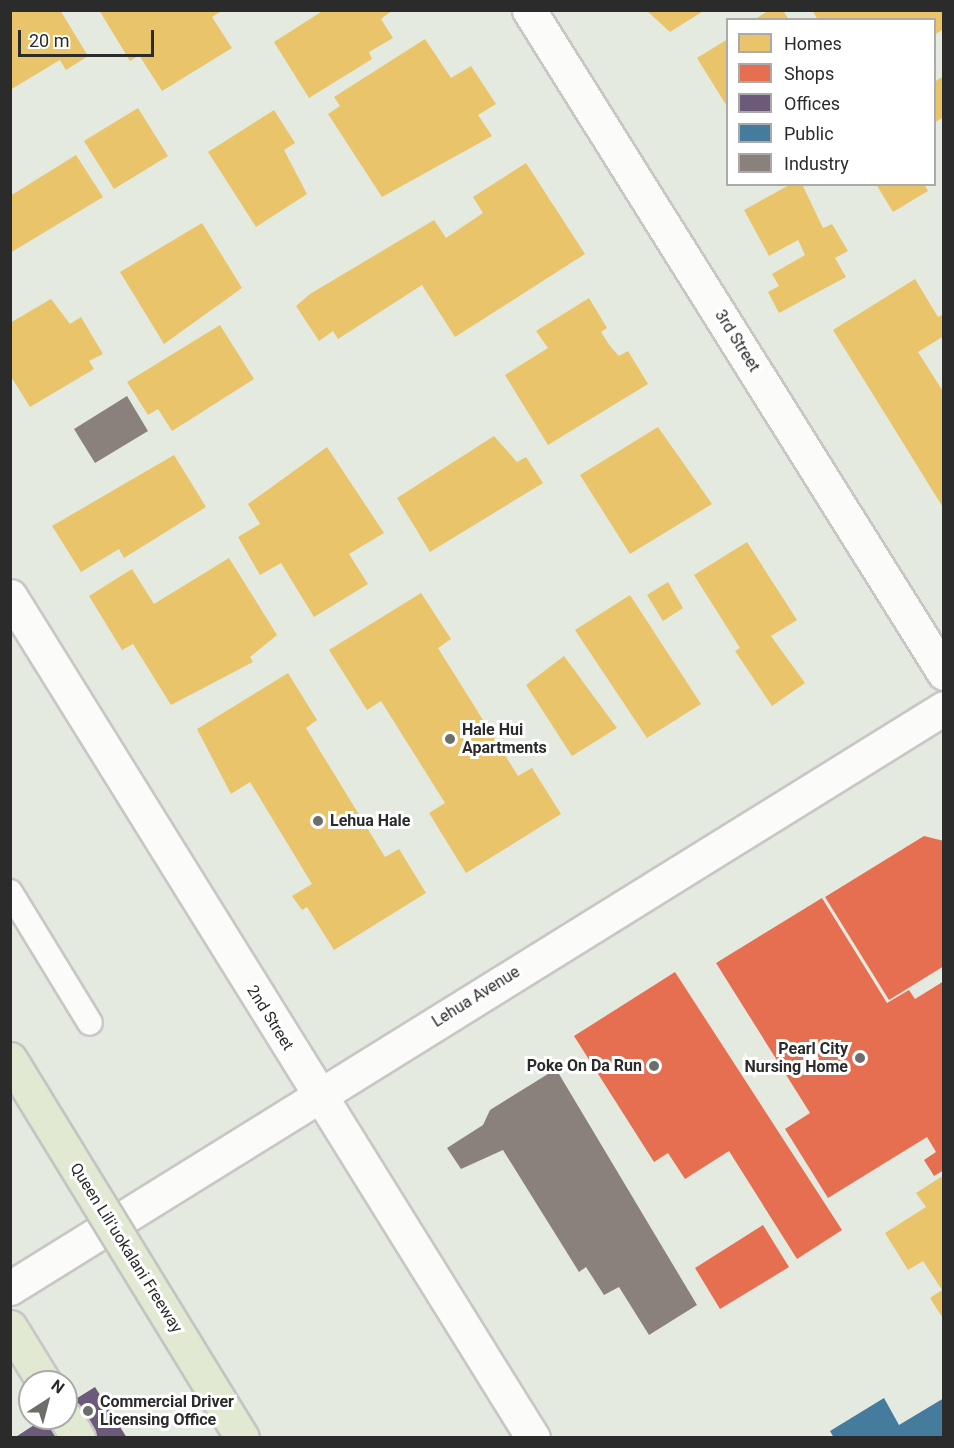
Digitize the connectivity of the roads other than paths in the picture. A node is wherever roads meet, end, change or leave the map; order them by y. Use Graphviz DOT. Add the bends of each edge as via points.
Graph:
graph roads {
  1 [pos="530,10"];
  2 [pos="10,596"];
  3 [pos="944,673"];
  4 [pos="944,708"];
  5 [pos="10,892"];
  6 [pos="90,1023"];
  7 [pos="10,1059"];
  8 [pos="318,1095"];
  9 [pos="10,1288"];
  10 [pos="10,1327"];
  11 [pos="37,1370"];
  12 [pos="243,1437"];
  13 [pos="533,1437"];
  1 -- 3 [label="street, 3rd Street"];
  2 -- 8 [label="street, 2nd Street"];
  4 -- 8 [label="street, Lehua Avenue"];
  5 -- 6 [label="lane"];
  7 -- 12 [label="highway, Queen Liliʻuokalani Freeway, bridge"];
  8 -- 9 [label="street, Lehua Avenue"];
  8 -- 13 [label="street, 2nd Street"];
  10 -- 11 [label="highway"];
}
